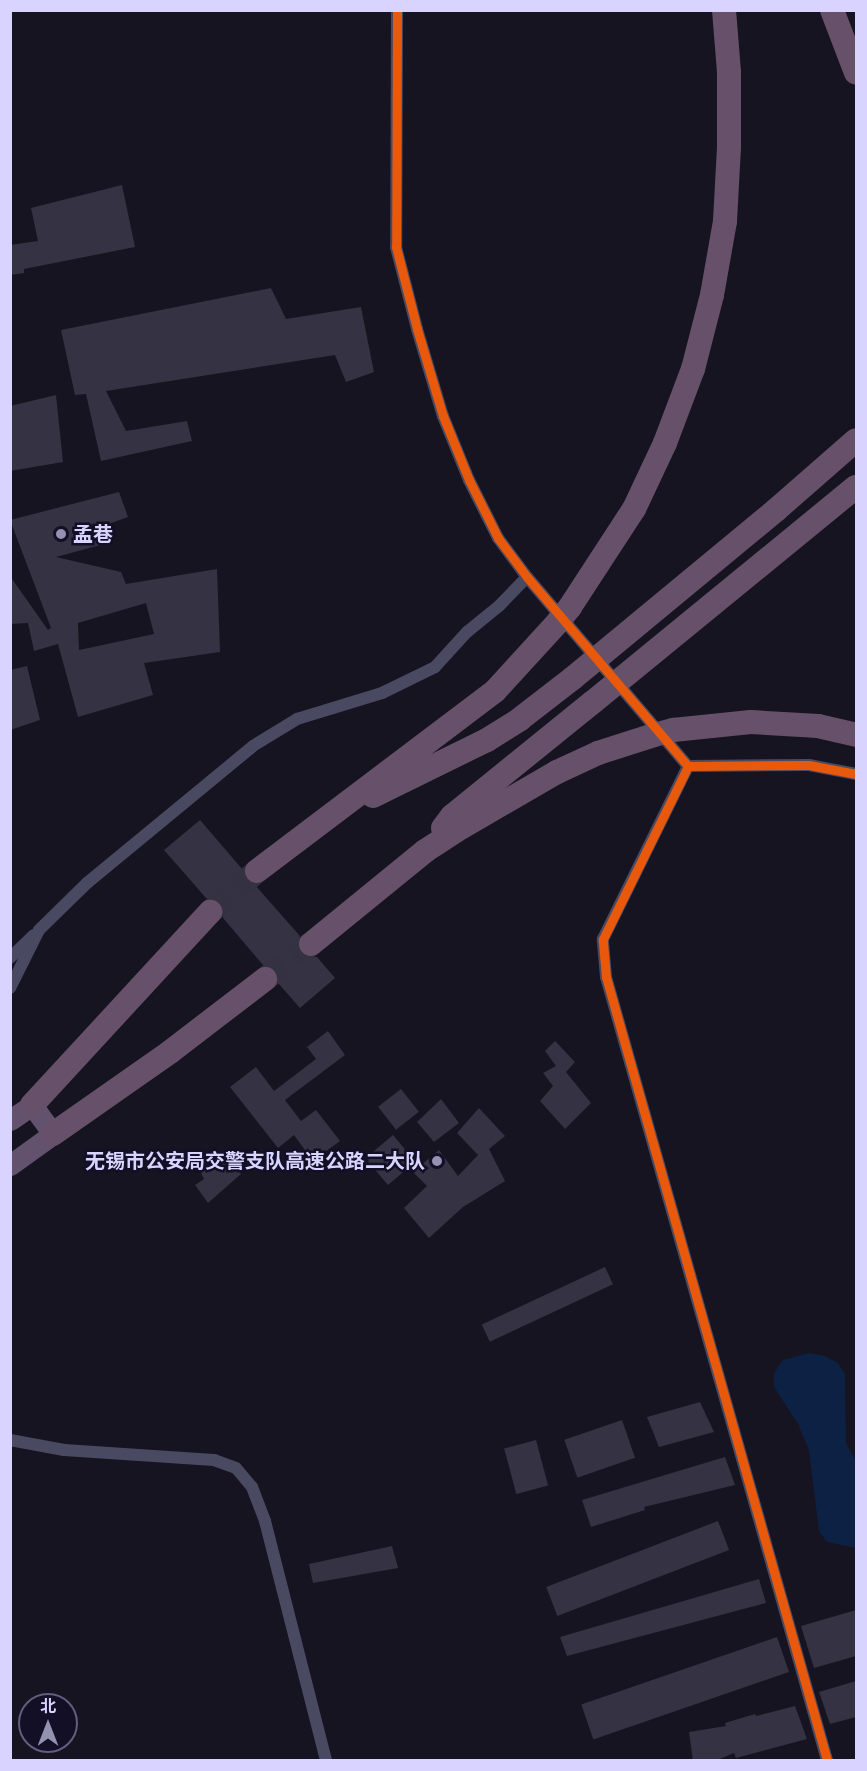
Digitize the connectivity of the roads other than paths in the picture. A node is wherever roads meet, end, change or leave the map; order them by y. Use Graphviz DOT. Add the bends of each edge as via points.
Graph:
graph roads {
  1 [pos="398,10"];
  2 [pos="724,10"];
  3 [pos="832,10"];
  4 [pos="856,73"];
  5 [pos="856,440"];
  6 [pos="856,487"];
  7 [pos="527,577"];
  8 [pos="856,735"];
  9 [pos="688,766"];
  10 [pos="856,774"];
  11 [pos="315,825"];
  12 [pos="425,851"];
  13 [pos="257,871"];
  14 [pos="210,912"];
  15 [pos="39,930"];
  16 [pos="311,944"];
  17 [pos="10,958"];
  18 [pos="265,979"];
  19 [pos="10,988"];
  20 [pos="32,1105"];
  21 [pos="10,1120"];
  22 [pos="53,1134"];
  23 [pos="10,1165"];
  24 [pos="10,1440"];
  25 [pos="326,1761"];
  26 [pos="827,1761"];
  1 -- 7 [label="street" via="396,247 443,416 498,538"];
  2 -- 11 [label="highway" via="729,147 725,221 710,306 693,369 634,509 564,614 495,691"];
  3 -- 4 [label="highway"];
  5 -- 11 [label="highway, bridge" via="777,510 520,719 487,740"];
  6 -- 12 [label="highway, bridge" via="452,816"];
  7 -- 9 [label="street"];
  7 -- 15 [label="street" via="435,667 382,693 297,719 253,746 87,883"];
  8 -- 12 [label="highway" via="818,726 751,722 664,732 598,753 557,772"];
  9 -- 10 [label="street" via="809,765"];
  9 -- 26 [label="street" via="609,924 603,939 603,957"];
  11 -- 13 [label="highway"];
  12 -- 16 [label="highway"];
  14 -- 20 [label="highway"];
  15 -- 17 [label="street"];
  15 -- 19 [label="street"];
  18 -- 22 [label="highway"];
  20 -- 21 [label="highway"];
  20 -- 22 [label="highway"];
  22 -- 23 [label="highway"];
  24 -- 25 [label="street" via="64,1450 214,1460 236,1468 252,1487 265,1521"];
}
